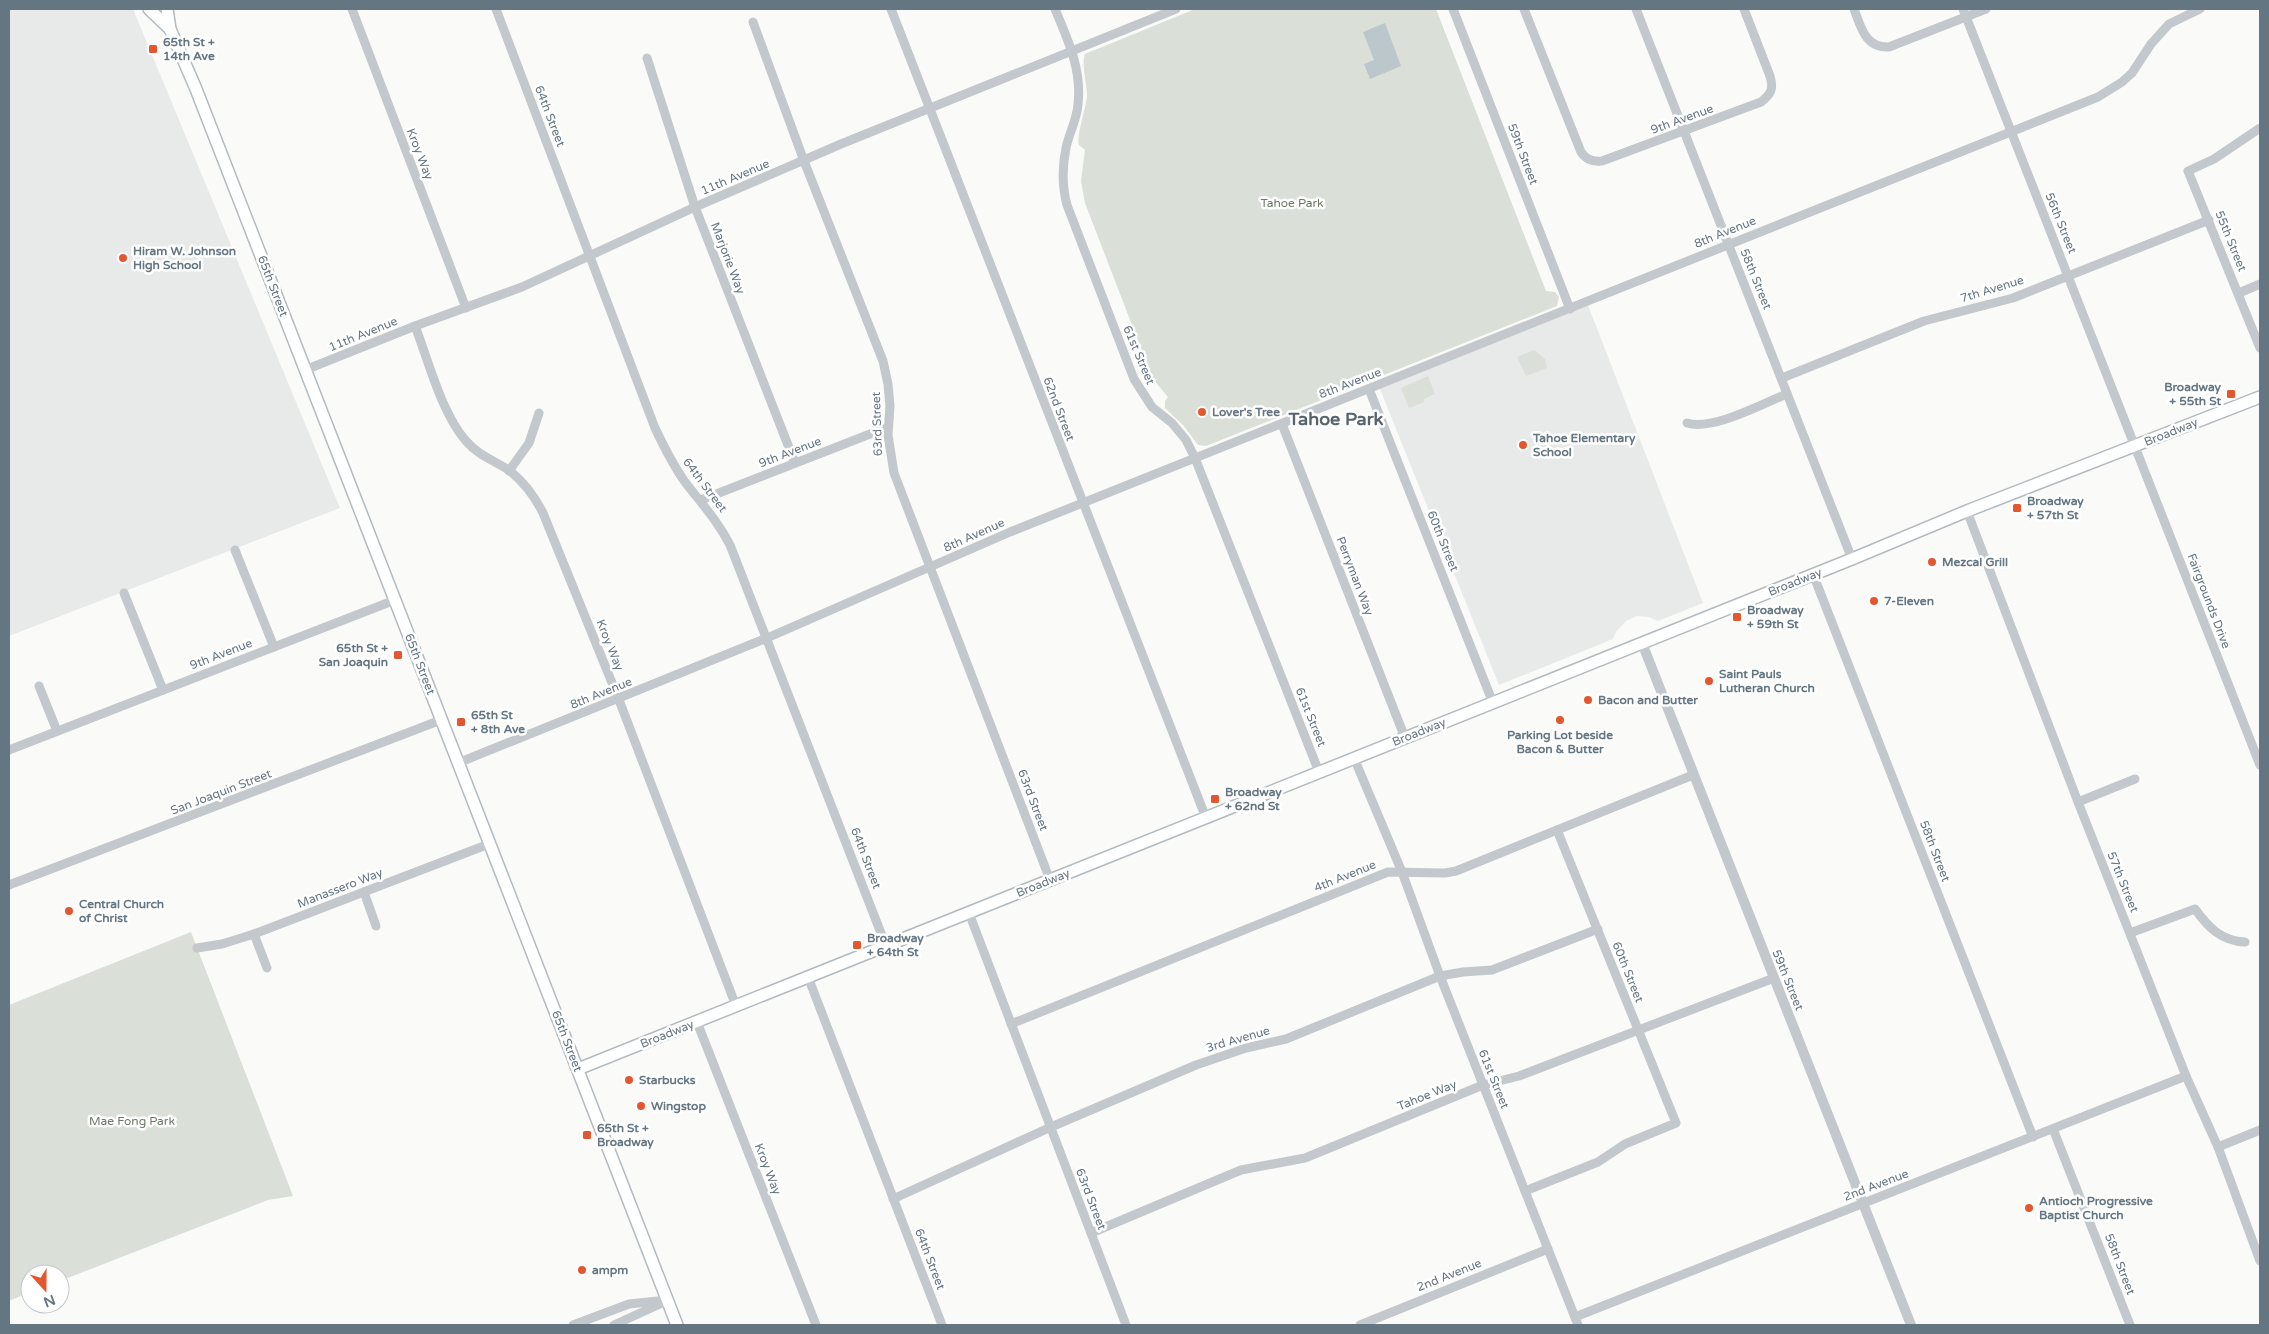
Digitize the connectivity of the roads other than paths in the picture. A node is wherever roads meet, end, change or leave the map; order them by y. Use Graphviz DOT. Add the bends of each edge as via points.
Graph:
graph roads {
  1 [pos="149,9"];
  2 [pos="167,9"];
  3 [pos="352,9"];
  4 [pos="496,9"];
  5 [pos="890,9"];
  6 [pos="1055,9"];
  7 [pos="1176,9"];
  8 [pos="1453,9"];
  9 [pos="1524,9"];
  10 [pos="1636,9"];
  11 [pos="1744,9"];
  12 [pos="1854,9"];
  13 [pos="1986,9"];
  14 [pos="2200,9"];
  15 [pos="1964,13"];
  16 [pos="753,22"];
  17 [pos="170,29"];
  18 [pos="1072,50"];
  19 [pos="647,58"];
  20 [pos="928,108"];
  21 [pos="2260,128"];
  22 [pos="1684,132"];
  23 [pos="2010,132"];
  24 [pos="804,160"];
  25 [pos="695,207"];
  26 [pos="2209,220"];
  27 [pos="1728,244"];
  28 [pos="589,256"];
  29 [pos="2069,276"];
  30 [pos="2260,284"];
  31 [pos="2239,293"];
  32 [pos="466,308"];
  33 [pos="1570,309"];
  34 [pos="416,326"];
  35 [pos="2260,348"];
  36 [pos="305,370"];
  37 [pos="1782,378"];
  38 [pos="1369,389"];
  39 [pos="1787,394"];
  40 [pos="2260,397"];
  41 [pos="539,413"];
  42 [pos="1687,423"];
  43 [pos="1282,424"];
  44 [pos="888,427"];
  45 [pos="2135,446"];
  46 [pos="1195,458"];
  47 [pos="795,463"];
  48 [pos="509,471"];
  49 [pos="701,500"];
  50 [pos="1082,503"];
  51 [pos="1967,511"];
  52 [pos="235,550"];
  53 [pos="1852,559"];
  54 [pos="930,568"];
  55 [pos="1813,574"];
  56 [pos="124,593"];
  57 [pos="395,600"];
  58 [pos="767,638"];
  59 [pos="1642,643"];
  60 [pos="274,647"];
  61 [pos="39,686"];
  62 [pos="163,690"];
  63 [pos="619,700"];
  64 [pos="1493,703"];
  65 [pos="442,720"];
  66 [pos="57,731"];
  67 [pos="1405,738"];
  68 [pos="9,750"];
  69 [pos="1354,758"];
  70 [pos="458,764"];
  71 [pos="2260,765"];
  72 [pos="1319,772"];
  73 [pos="1693,775"];
  74 [pos="2135,779"];
  75 [pos="2078,802"];
  76 [pos="1206,818"];
  77 [pos="1557,830"];
  78 [pos="489,844"];
  79 [pos="1402,872"];
  80 [pos="1050,880"];
  81 [pos="9,885"];
  82 [pos="364,892"];
  83 [pos="969,913"];
  84 [pos="376,926"];
  85 [pos="1598,930"];
  86 [pos="2130,933"];
  87 [pos="254,934"];
  88 [pos="2245,942"];
  89 [pos="886,946"];
  90 [pos="197,948"];
  91 [pos="267,968"];
  92 [pos="1440,976"];
  93 [pos="808,977"];
  94 [pos="1774,978"];
  95 [pos="736,1006"];
  96 [pos="697,1022"];
  97 [pos="1011,1024"];
  98 [pos="1638,1030"];
  99 [pos="578,1069"];
  100 [pos="2186,1076"];
  101 [pos="1483,1086"];
  102 [pos="1051,1127"];
  103 [pos="2053,1129"];
  104 [pos="2260,1130"];
  105 [pos="2033,1137"];
  106 [pos="2218,1147"];
  107 [pos="1525,1191"];
  108 [pos="893,1199"];
  109 [pos="1863,1204"];
  110 [pos="1091,1233"];
  111 [pos="1548,1249"];
  112 [pos="2260,1260"];
  113 [pos="667,1300"];
  114 [pos="1576,1321"];
  115 [pos="573,1325"];
  116 [pos="614,1325"];
  117 [pos="672,1325"];
  118 [pos="677,1325"];
  119 [pos="816,1325"];
  120 [pos="942,1325"];
  121 [pos="1126,1325"];
  122 [pos="1360,1325"];
  123 [pos="1911,1325"];
  124 [pos="2130,1325"];
  1 -- 17 [label="main road, 65th Street"];
  2 -- 17 [label="main road, 65th Street"];
  3 -- 32 [label="street, Kroy Way"];
  4 -- 28 [label="street, 64th Street"];
  5 -- 20 [label="street, 62nd Street"];
  6 -- 18 [label="street, 61st Street"];
  7 -- 18 [label="street, 11th Avenue"];
  8 -- 33 [label="street, 59th Street"];
  9 -- 22 [label="street, 9th Avenue" via="1584,156 1595,162 1602,161"];
  10 -- 22 [label="street, 58th Street"];
  11 -- 22 [label="street, 9th Avenue" via="1770,76 1770,95 1761,102"];
  12 -- 15 [label="street" via="1868,40 1880,48 1889,48"];
  13 -- 15 [label="street"];
  14 -- 23 [label="street, 8th Avenue" via="2182,16 2164,29 2132,73 2108,92"];
  15 -- 23 [label="street, 56th Street"];
  16 -- 24 [label="street, 63rd Street"];
  17 -- 36 [label="main road, 65th Street"];
  18 -- 20 [label="street, 11th Avenue"];
  18 -- 46 [label="street, 61st Street" via="1079,97 1064,161 1067,205 1134,379 1152,407 1186,440"];
  19 -- 25 [label="street, Marjorie Way"];
  20 -- 24 [label="street, 11th Avenue"];
  20 -- 50 [label="street, 62nd Street"];
  21 -- 26 [label="street, 55th Street" via="2188,171"];
  22 -- 27 [label="street, 58th Street"];
  23 -- 27 [label="street, 8th Avenue"];
  23 -- 29 [label="street, 56th Street"];
  24 -- 25 [label="street, 11th Avenue"];
  24 -- 44 [label="street, 63rd Street" via="883,361 890,406"];
  25 -- 28 [label="street, 11th Avenue"];
  25 -- 47 [label="street, Marjorie Way"];
  26 -- 29 [label="street, 7th Avenue"];
  26 -- 31 [label="street, 55th Street"];
  27 -- 33 [label="street, 8th Avenue"];
  27 -- 37 [label="street, 58th Street"];
  28 -- 32 [label="street, 11th Avenue"];
  28 -- 49 [label="street, 64th Street" via="662,442 685,482"];
  29 -- 37 [label="street, 7th Avenue" via="2013,298 1924,321"];
  29 -- 45 [label="street, 56th Street"];
  30 -- 31 [label="street"];
  31 -- 35 [label="street, 55th Street"];
  32 -- 34 [label="street, 11th Avenue"];
  33 -- 38 [label="street, 8th Avenue"];
  34 -- 36 [label="street, 11th Avenue"];
  34 -- 48 [label="street, Kroy Way" via="447,411 459,432 480,454"];
  36 -- 57 [label="main road, 65th Street"];
  37 -- 39 [label="street, 58th Street"];
  38 -- 43 [label="street, 8th Avenue"];
  38 -- 64 [label="street, 60th Street"];
  39 -- 42 [label="street" via="1714,423"];
  39 -- 53 [label="street, 58th Street"];
  40 -- 45 [label="main road, Broadway"];
  41 -- 48 [label="street" via="529,443"];
  43 -- 46 [label="street, 8th Avenue"];
  43 -- 67 [label="street, Perryman Way"];
  44 -- 47 [label="street, 9th Avenue"];
  44 -- 54 [label="street, 63rd Street" via="889,455 894,473"];
  45 -- 51 [label="main road, Broadway"];
  45 -- 71 [label="street, Fairgrounds Drive"];
  46 -- 50 [label="street, 8th Avenue"];
  46 -- 72 [label="street, 61st Street"];
  47 -- 49 [label="street, 9th Avenue"];
  48 -- 63 [label="street, Kroy Way" via="538,503"];
  49 -- 58 [label="street, 64th Street" via="730,544"];
  50 -- 54 [label="street, 8th Avenue"];
  50 -- 76 [label="street, 62nd Street"];
  51 -- 53 [label="main road, Broadway"];
  51 -- 75 [label="street, 57th Street"];
  52 -- 60 [label="street"];
  53 -- 55 [label="main road, Broadway"];
  54 -- 58 [label="street, 8th Avenue"];
  54 -- 80 [label="street, 63rd Street"];
  55 -- 59 [label="main road, Broadway"];
  55 -- 105 [label="street, 58th Street"];
  56 -- 62 [label="street"];
  57 -- 60 [label="street, 9th Avenue"];
  57 -- 65 [label="main road, 65th Street"];
  58 -- 63 [label="street, 8th Avenue"];
  58 -- 89 [label="street, 64th Street"];
  59 -- 64 [label="main road, Broadway"];
  59 -- 73 [label="street, 59th Street"];
  60 -- 62 [label="street, 9th Avenue"];
  61 -- 66 [label="street"];
  62 -- 66 [label="street, 9th Avenue"];
  63 -- 70 [label="street, 8th Avenue"];
  63 -- 95 [label="street, Kroy Way"];
  64 -- 67 [label="main road, Broadway"];
  65 -- 70 [label="main road, 65th Street"];
  65 -- 81 [label="street, San Joaquin Street"];
  66 -- 68 [label="street, 9th Avenue"];
  67 -- 69 [label="main road, Broadway"];
  69 -- 72 [label="main road, Broadway"];
  69 -- 79 [label="street, 61st Street"];
  70 -- 78 [label="main road, 65th Street"];
  72 -- 76 [label="main road, Broadway"];
  73 -- 77 [label="street, 4th Avenue"];
  73 -- 94 [label="street, 59th Street"];
  74 -- 75 [label="street"];
  75 -- 86 [label="street, 57th Street"];
  76 -- 80 [label="main road, Broadway"];
  77 -- 79 [label="street, 4th Avenue" via="1456,871"];
  77 -- 85 [label="street, 60th Street"];
  78 -- 82 [label="street, Manassero Way"];
  78 -- 99 [label="main road, 65th Street"];
  79 -- 92 [label="street, 61st Street"];
  79 -- 97 [label="street, 4th Avenue" via="1388,872"];
  80 -- 83 [label="main road, Broadway"];
  82 -- 84 [label="street"];
  82 -- 87 [label="street, Manassero Way"];
  83 -- 89 [label="main road, Broadway"];
  83 -- 97 [label="street, 63rd Street"];
  85 -- 92 [label="street, 3rd Avenue" via="1492,970"];
  85 -- 98 [label="street, 60th Street"];
  86 -- 88 [label="street" via="2195,909 2216,933"];
  86 -- 100 [label="street, 57th Street"];
  87 -- 90 [label="street, Manassero Way"];
  87 -- 91 [label="street"];
  89 -- 93 [label="main road, Broadway"];
  92 -- 101 [label="street, 61st Street"];
  92 -- 102 [label="street, 3rd Avenue" via="1286,1039 1196,1065"];
  93 -- 95 [label="main road, Broadway"];
  93 -- 108 [label="street, 64th Street"];
  94 -- 98 [label="street, Tahoe Way"];
  94 -- 109 [label="street, 59th Street"];
  95 -- 96 [label="main road, Broadway"];
  96 -- 99 [label="main road, Broadway"];
  96 -- 119 [label="street, Kroy Way"];
  97 -- 102 [label="street, 63rd Street"];
  98 -- 101 [label="street, Tahoe Way" via="1519,1076"];
  98 -- 107 [label="street, 60th Street" via="1676,1123 1625,1144 1598,1162"];
  99 -- 113 [label="main road, 65th Street"];
  100 -- 103 [label="street, 2nd Avenue"];
  100 -- 106 [label="street, 57th Street"];
  101 -- 107 [label="street, 61st Street"];
  101 -- 110 [label="street, Tahoe Way" via="1304,1158 1241,1170"];
  102 -- 108 [label="street, 3rd Avenue"];
  102 -- 110 [label="street, 63rd Street"];
  103 -- 105 [label="street, 2nd Avenue"];
  103 -- 124 [label="street, 58th Street"];
  104 -- 106 [label="street"];
  105 -- 109 [label="street, 2nd Avenue"];
  106 -- 112 [label="street, 57th Street"];
  107 -- 111 [label="street, 61st Street"];
  108 -- 120 [label="street, 64th Street"];
  109 -- 114 [label="street, 2nd Avenue"];
  109 -- 123 [label="street, 59th Street"];
  110 -- 121 [label="street, 63rd Street"];
  111 -- 114 [label="street, 61st Street"];
  111 -- 122 [label="street, 2nd Avenue"];
  113 -- 115 [label="street" via="628,1304"];
  113 -- 116 [label="street"];
  113 -- 117 [label="main road, 65th Street"];
  113 -- 118 [label="main road, 65th Street"];
}
